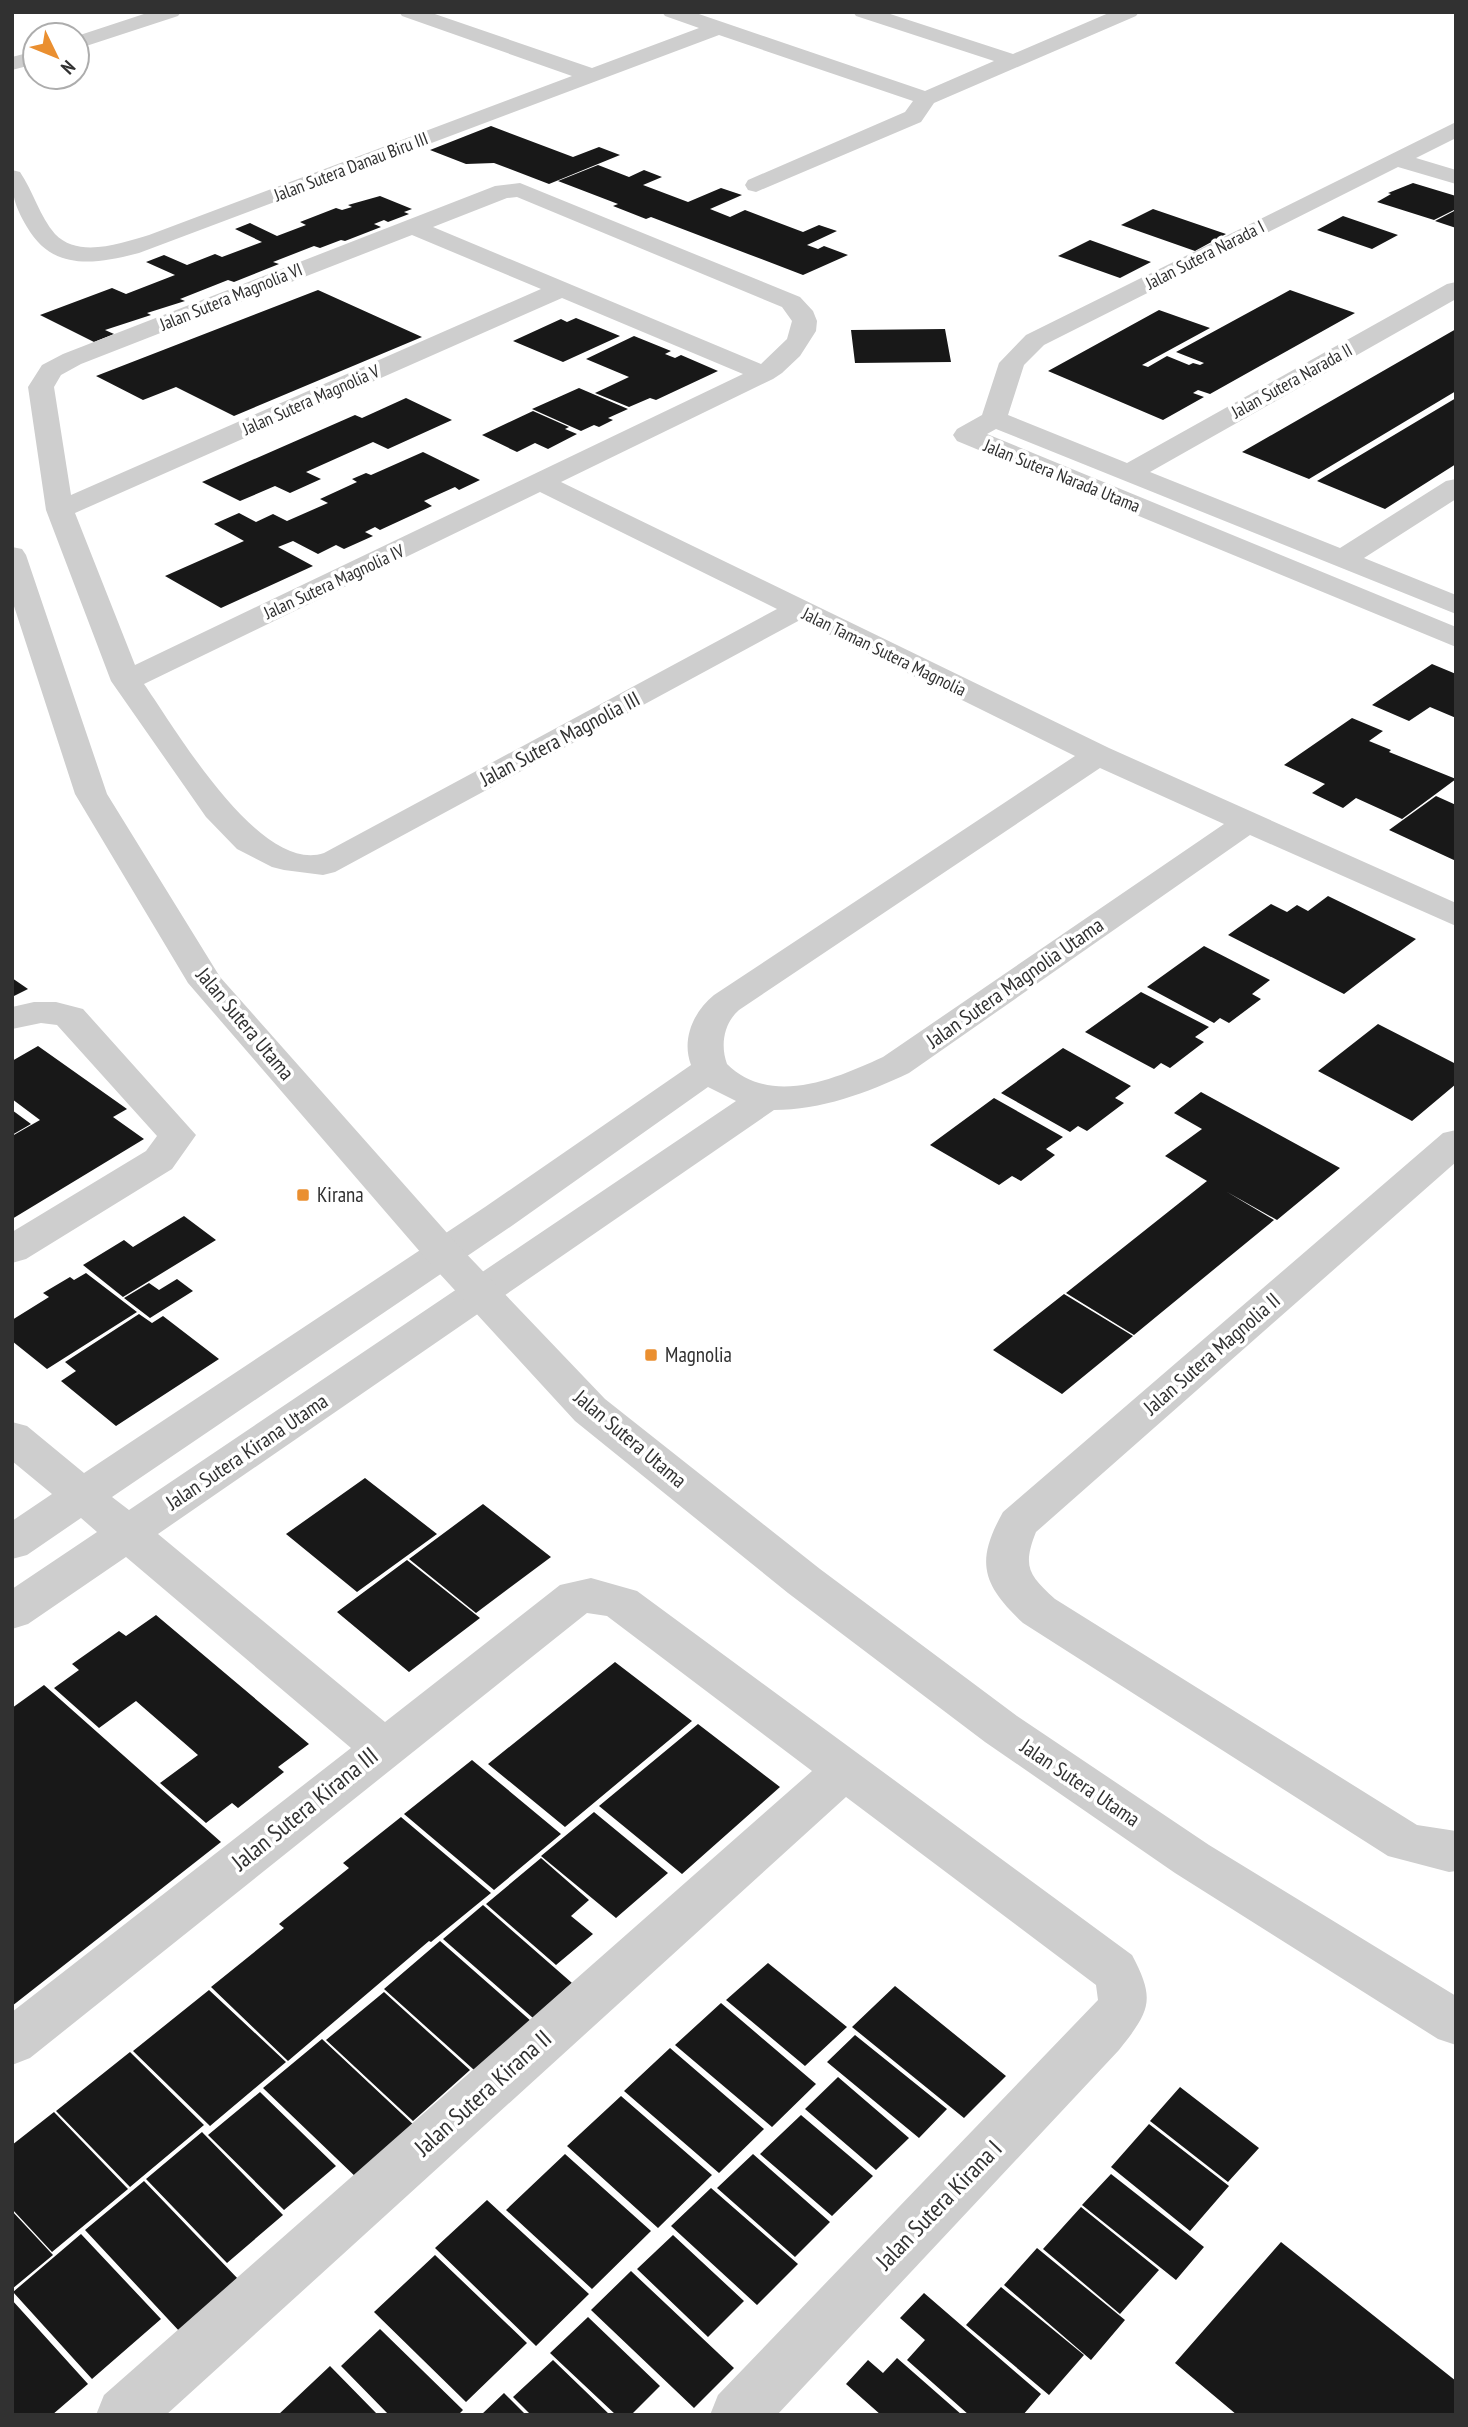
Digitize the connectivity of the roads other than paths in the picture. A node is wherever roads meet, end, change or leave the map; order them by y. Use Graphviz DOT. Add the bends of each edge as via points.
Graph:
graph roads {
  1 [pos="171,12"];
  2 [pos="409,12"];
  3 [pos="863,12"];
  4 [pos="1129,12"];
  5 [pos="669,17"];
  6 [pos="718,28"];
  7 [pos="91,38"];
  8 [pos="578,53"];
  9 [pos="1014,61"];
  10 [pos="553,62"];
  11 [pos="591,75"];
  12 [pos="926,98"];
  13 [pos="1456,129"];
  14 [pos="1398,159"];
  15 [pos="12,177"];
  16 [pos="1456,177"];
  17 [pos="756,185"];
  18 [pos="411,226"];
  19 [pos="563,289"];
  20 [pos="1456,289"];
  21 [pos="764,374"];
  22 [pos="994,419"];
  23 [pos="1129,472"];
  24 [pos="542,483"];
  25 [pos="1456,487"];
  26 [pos="60,510"];
  27 [pos="12,555"];
  28 [pos="1342,559"];
  29 [pos="1456,605"];
  30 [pos="797,610"];
  31 [pos="1456,638"];
  32 [pos="126,681"];
  33 [pos="1098,755"];
  34 [pos="1246,823"];
  35 [pos="1456,916"];
  36 [pos="12,1018"];
  37 [pos="711,1068"];
  38 [pos="766,1098"];
  39 [pos="1456,1142"];
  40 [pos="12,1250"];
  41 [pos="442,1252"];
  42 [pos="482,1292"];
  43 [pos="12,1437"];
  44 [pos="82,1496"];
  45 [pos="128,1533"];
  46 [pos="12,1544"];
  47 [pos="12,1612"];
  48 [pos="383,1747"];
  49 [pos="843,1771"];
  50 [pos="1456,1851"];
  51 [pos="1456,2023"];
  52 [pos="12,2042"];
  53 [pos="124,2415"];
  54 [pos="738,2415"];
  1 -- 7 [label="street"];
  2 -- 10 [label="street"];
  3 -- 9 [label="street"];
  4 -- 9 [label="street"];
  5 -- 6 [label="street"];
  6 -- 11 [label="street, Jalan Sutera Danau Biru III"];
  6 -- 12 [label="street"];
  8 -- 10 [label="street"];
  9 -- 12 [label="street"];
  10 -- 11 [label="street"];
  11 -- 15 [label="street, Jalan Sutera Danau Biru III" via="157,240 109,254 68,253 47,240"];
  12 -- 17 [label="street" via="913,117"];
  13 -- 14 [label="street, Jalan Sutera Narada I"];
  14 -- 16 [label="street"];
  14 -- 22 [label="street, Jalan Sutera Narada I" via="1035,340 1013,363"];
  18 -- 19 [label="street"];
  18 -- 21 [label="street" via="503,191 520,190 791,302 802,309 804,317 799,342"];
  18 -- 26 [label="street, Jalan Sutera Magnolia VI" via="51,370 41,387"];
  19 -- 21 [label="street"];
  19 -- 26 [label="street, Jalan Sutera Magnolia V"];
  20 -- 23 [label="street, Jalan Sutera Narada II"];
  21 -- 24 [label="street"];
  22 -- 23 [label="street, Jalan Sutera Narada Utama"];
  22 -- 31 [label="street, Jalan Sutera Narada Utama" via="967,436"];
  23 -- 28 [label="street, Jalan Sutera Narada Utama"];
  24 -- 30 [label="street, Jalan Taman Sutera Magnolia"];
  24 -- 32 [label="street, Jalan Sutera Magnolia IV"];
  25 -- 28 [label="street"];
  26 -- 32 [label="street"];
  27 -- 41 [label="street, Jalan Sutera Utama" via="91,794 206,984"];
  28 -- 29 [label="street, Jalan Sutera Narada Utama"];
  30 -- 32 [label="street, Jalan Sutera Magnolia III" via="323,865 284,860 250,842 217,810"];
  30 -- 33 [label="street, Jalan Taman Sutera Magnolia"];
  33 -- 34 [label="street, Jalan Taman Sutera Magnolia"];
  33 -- 37 [label="street" via="717,1011 704,1037"];
  34 -- 35 [label="street, Jalan Taman Sutera Magnolia"];
  34 -- 38 [label="street, Jalan Sutera Magnolia Utama" via="896,1065 857,1083 813,1095"];
  36 -- 40 [label="street" via="48,1012 70,1017 177,1135 159,1160"];
  37 -- 38 [label="street, Jalan Sutera Magnolia Utama" via="732,1085"];
  37 -- 41 [label="street"];
  38 -- 42 [label="street"];
  39 -- 50 [label="street, Jalan Sutera Magnolia II" via="1018,1523 1005,1552 1010,1585 1039,1611 1405,1842"];
  41 -- 42 [label="street, Jalan Sutera Utama"];
  41 -- 44 [label="street"];
  42 -- 45 [label="street, Jalan Sutera Kirana Utama"];
  42 -- 51 [label="street, Jalan Sutera Utama" via="590,1410 1001,1729 1192,1859"];
  43 -- 44 [label="street"];
  44 -- 45 [label="street"];
  44 -- 46 [label="street"];
  45 -- 47 [label="street, Jalan Sutera Kirana Utama"];
  45 -- 48 [label="street"];
  48 -- 49 [label="street, Jalan Sutera Kirana III" via="576,1597 591,1595 606,1597 638,1614"];
  48 -- 52 [label="street, Jalan Sutera Kirana III"];
  49 -- 53 [label="street, Jalan Sutera Kirana II"];
  49 -- 54 [label="street, Jalan Sutera Kirana I" via="1114,1970 1124,1987 1121,2009"];
}
